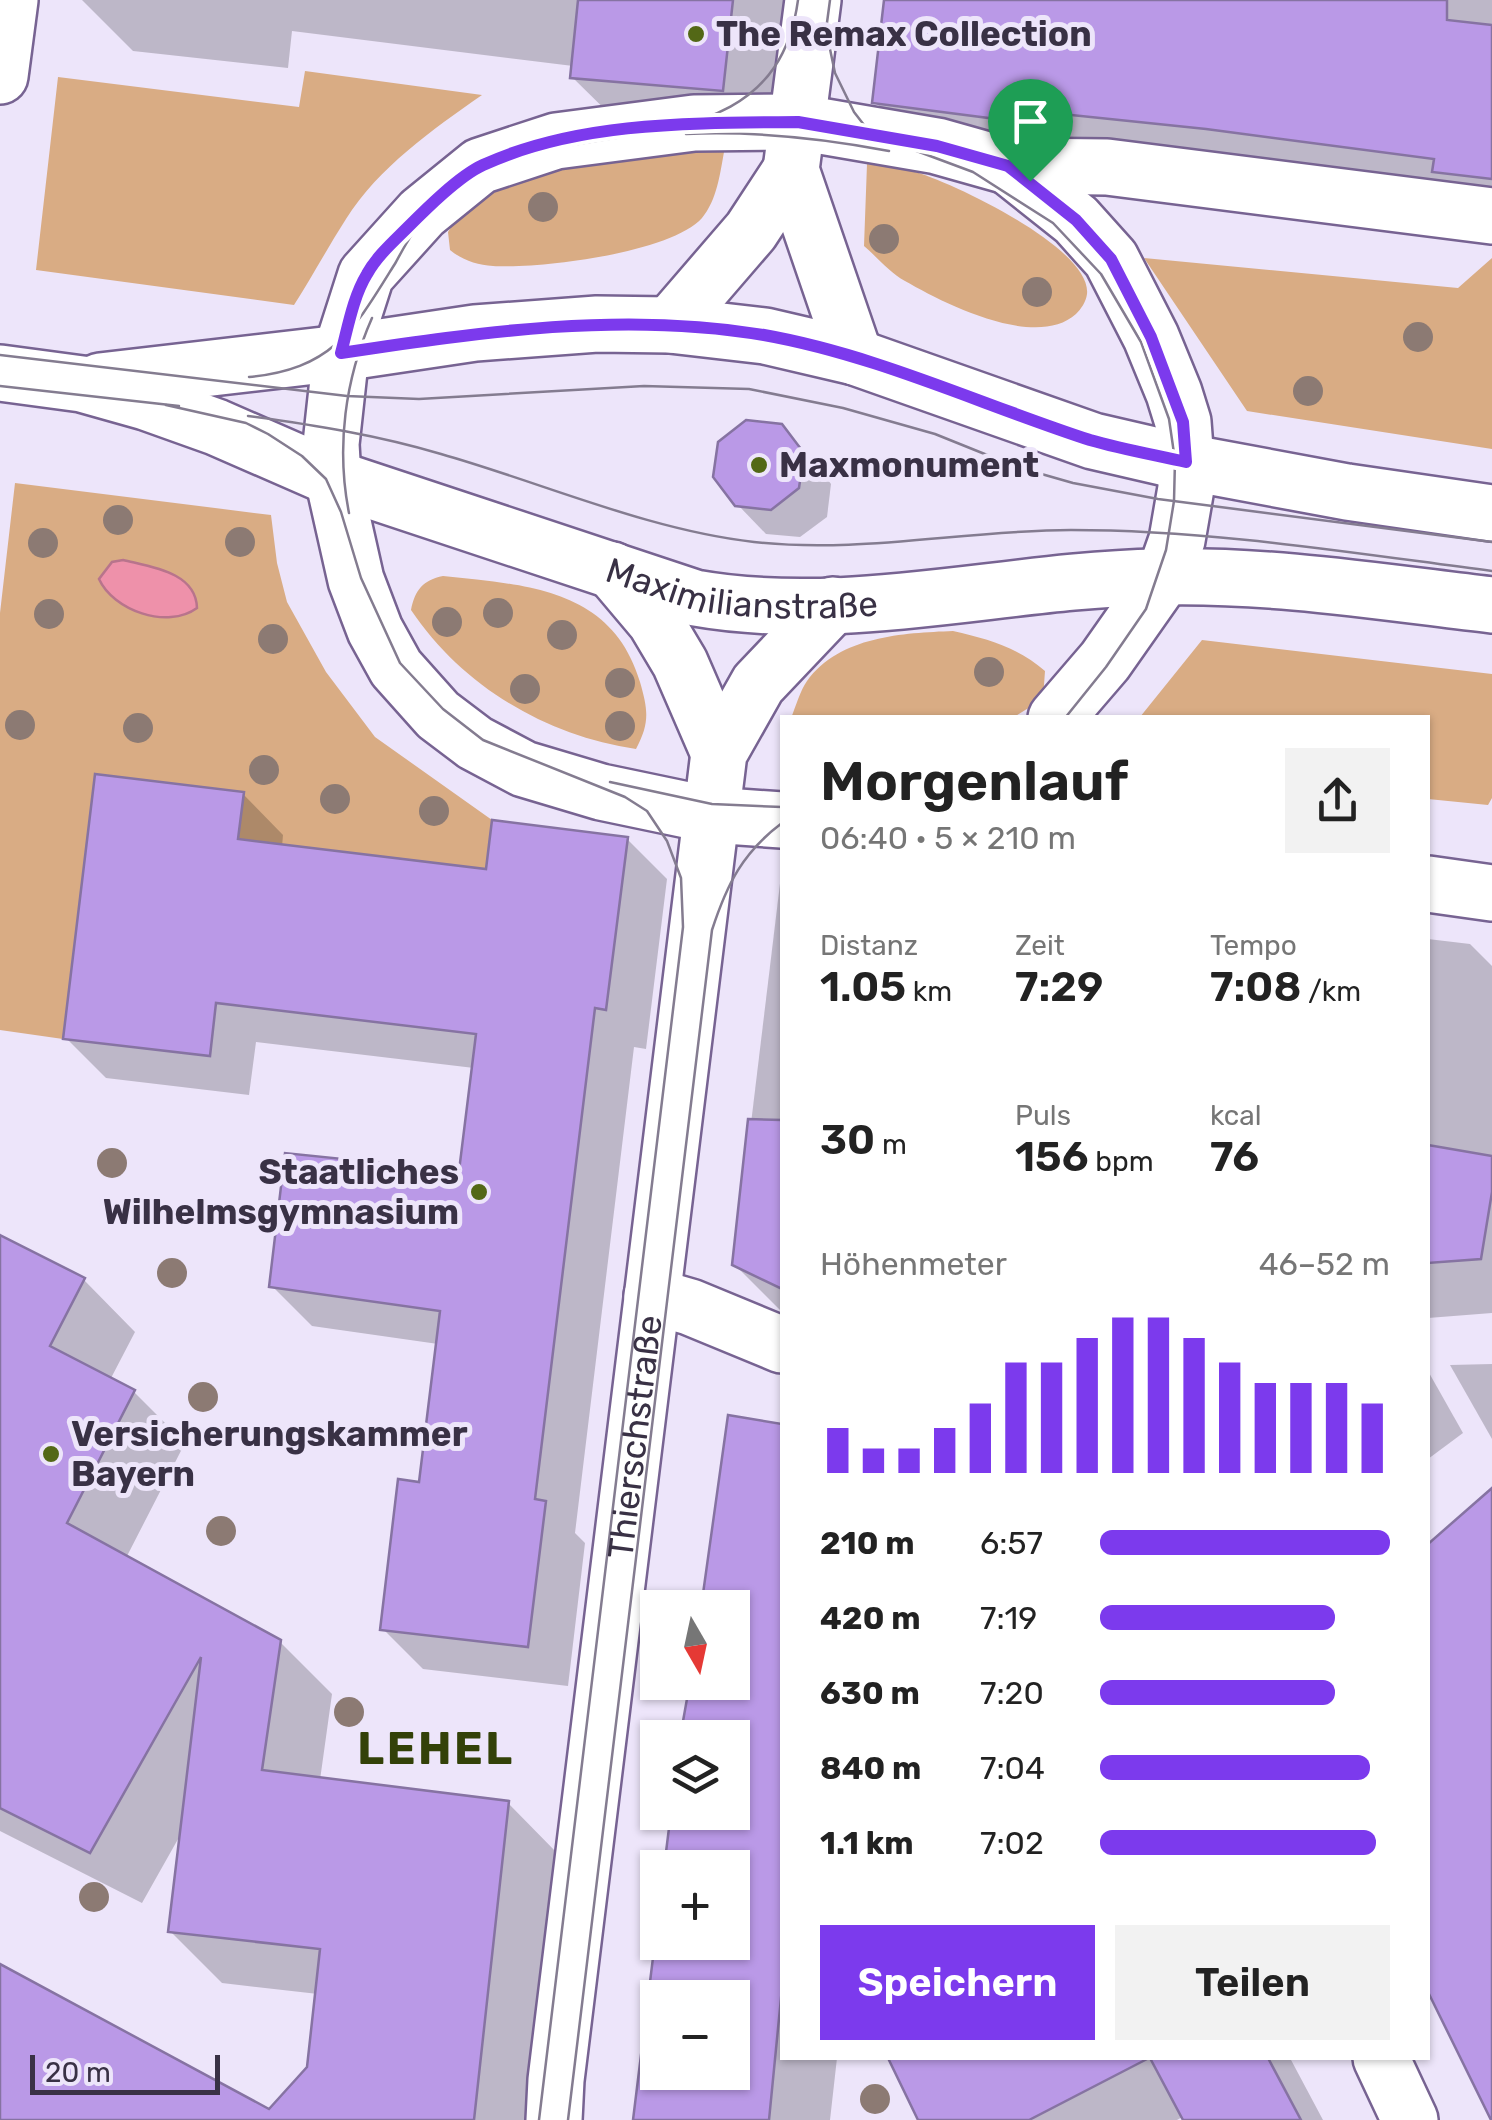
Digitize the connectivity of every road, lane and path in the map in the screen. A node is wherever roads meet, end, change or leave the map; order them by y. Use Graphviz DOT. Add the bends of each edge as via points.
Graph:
graph roads {
  1 [pos="814,0"];
  2 [pos="8,4"];
  3 [pos="0,76"];
  4 [pos="794,146"];
  5 [pos="1008,166"];
  6 [pos="1492,216"];
  7 [pos="670,325"];
  8 [pos="341,353"];
  9 [pos="855,357"];
  10 [pos="0,374"];
  11 [pos="82,384"];
  12 [pos="1186,462"];
  13 [pos="333,478"];
  14 [pos="1492,513"];
  15 [pos="612,570"];
  16 [pos="1164,576"];
  17 [pos="833,605"];
  18 [pos="1492,605"];
  19 [pos="1059,715"];
  20 [pos="719,753"];
  21 [pos="712,815"];
  22 [pos="780,820"];
  23 [pos="1430,884"];
  24 [pos="1492,893"];
  25 [pos="652,1296"];
  26 [pos="780,1343"];
  27 [pos="1382,2060"];
  28 [pos="554,2120"];
  29 [pos="1410,2120"];
  1 -- 4 [label="street"];
  2 -- 3 [label="street"];
  4 -- 5 [label="street" via="937,146"];
  4 -- 7 [label="street" via="751,232"];
  4 -- 8 [label="street" via="694,123 556,141 480,166 381,254 366,275"];
  4 -- 9 [label="street"];
  5 -- 6 [label="street" via="1106,166"];
  5 -- 12 [label="street" via="1076,220 1111,259 1174,393"];
  7 -- 8 [label="street, Maximilianstraße" via="475,333"];
  7 -- 9 [label="street, Maximilianstraße" via="765,336"];
  8 -- 11 [label="street, Maximilianstraße"];
  8 -- 13 [label="street"];
  9 -- 12 [label="street, Maximilianstraße" via="1093,440"];
  10 -- 11 [label="street, Maximilianstraße"];
  11 -- 13 [label="street, Maximilianstraße" via="216,427"];
  12 -- 14 [label="street, Maximilianstraße"];
  12 -- 16 [label="street" via="1177,540"];
  13 -- 15 [label="street, Maximilianstraße"];
  13 -- 21 [label="street" via="375,630 396,668 438,715 524,769"];
  15 -- 17 [label="street, Maximilianstraße" via="737,606"];
  15 -- 20 [label="street, Thierschstraße" via="655,620"];
  16 -- 17 [label="street, Maximilianstraße"];
  16 -- 18 [label="street, Maximilianstraße" via="1326,585"];
  16 -- 19 [label="street"];
  17 -- 20 [label="street, Thierschstraße" via="758,684"];
  20 -- 21 [label="street, Thierschstraße"];
  21 -- 22 [label="street"];
  21 -- 25 [label="street, Thierschstraße"];
  23 -- 24 [label="street"];
  25 -- 26 [label="street"];
  25 -- 28 [label="street, Thierschstraße"];
  27 -- 29 [label="street"];
}
